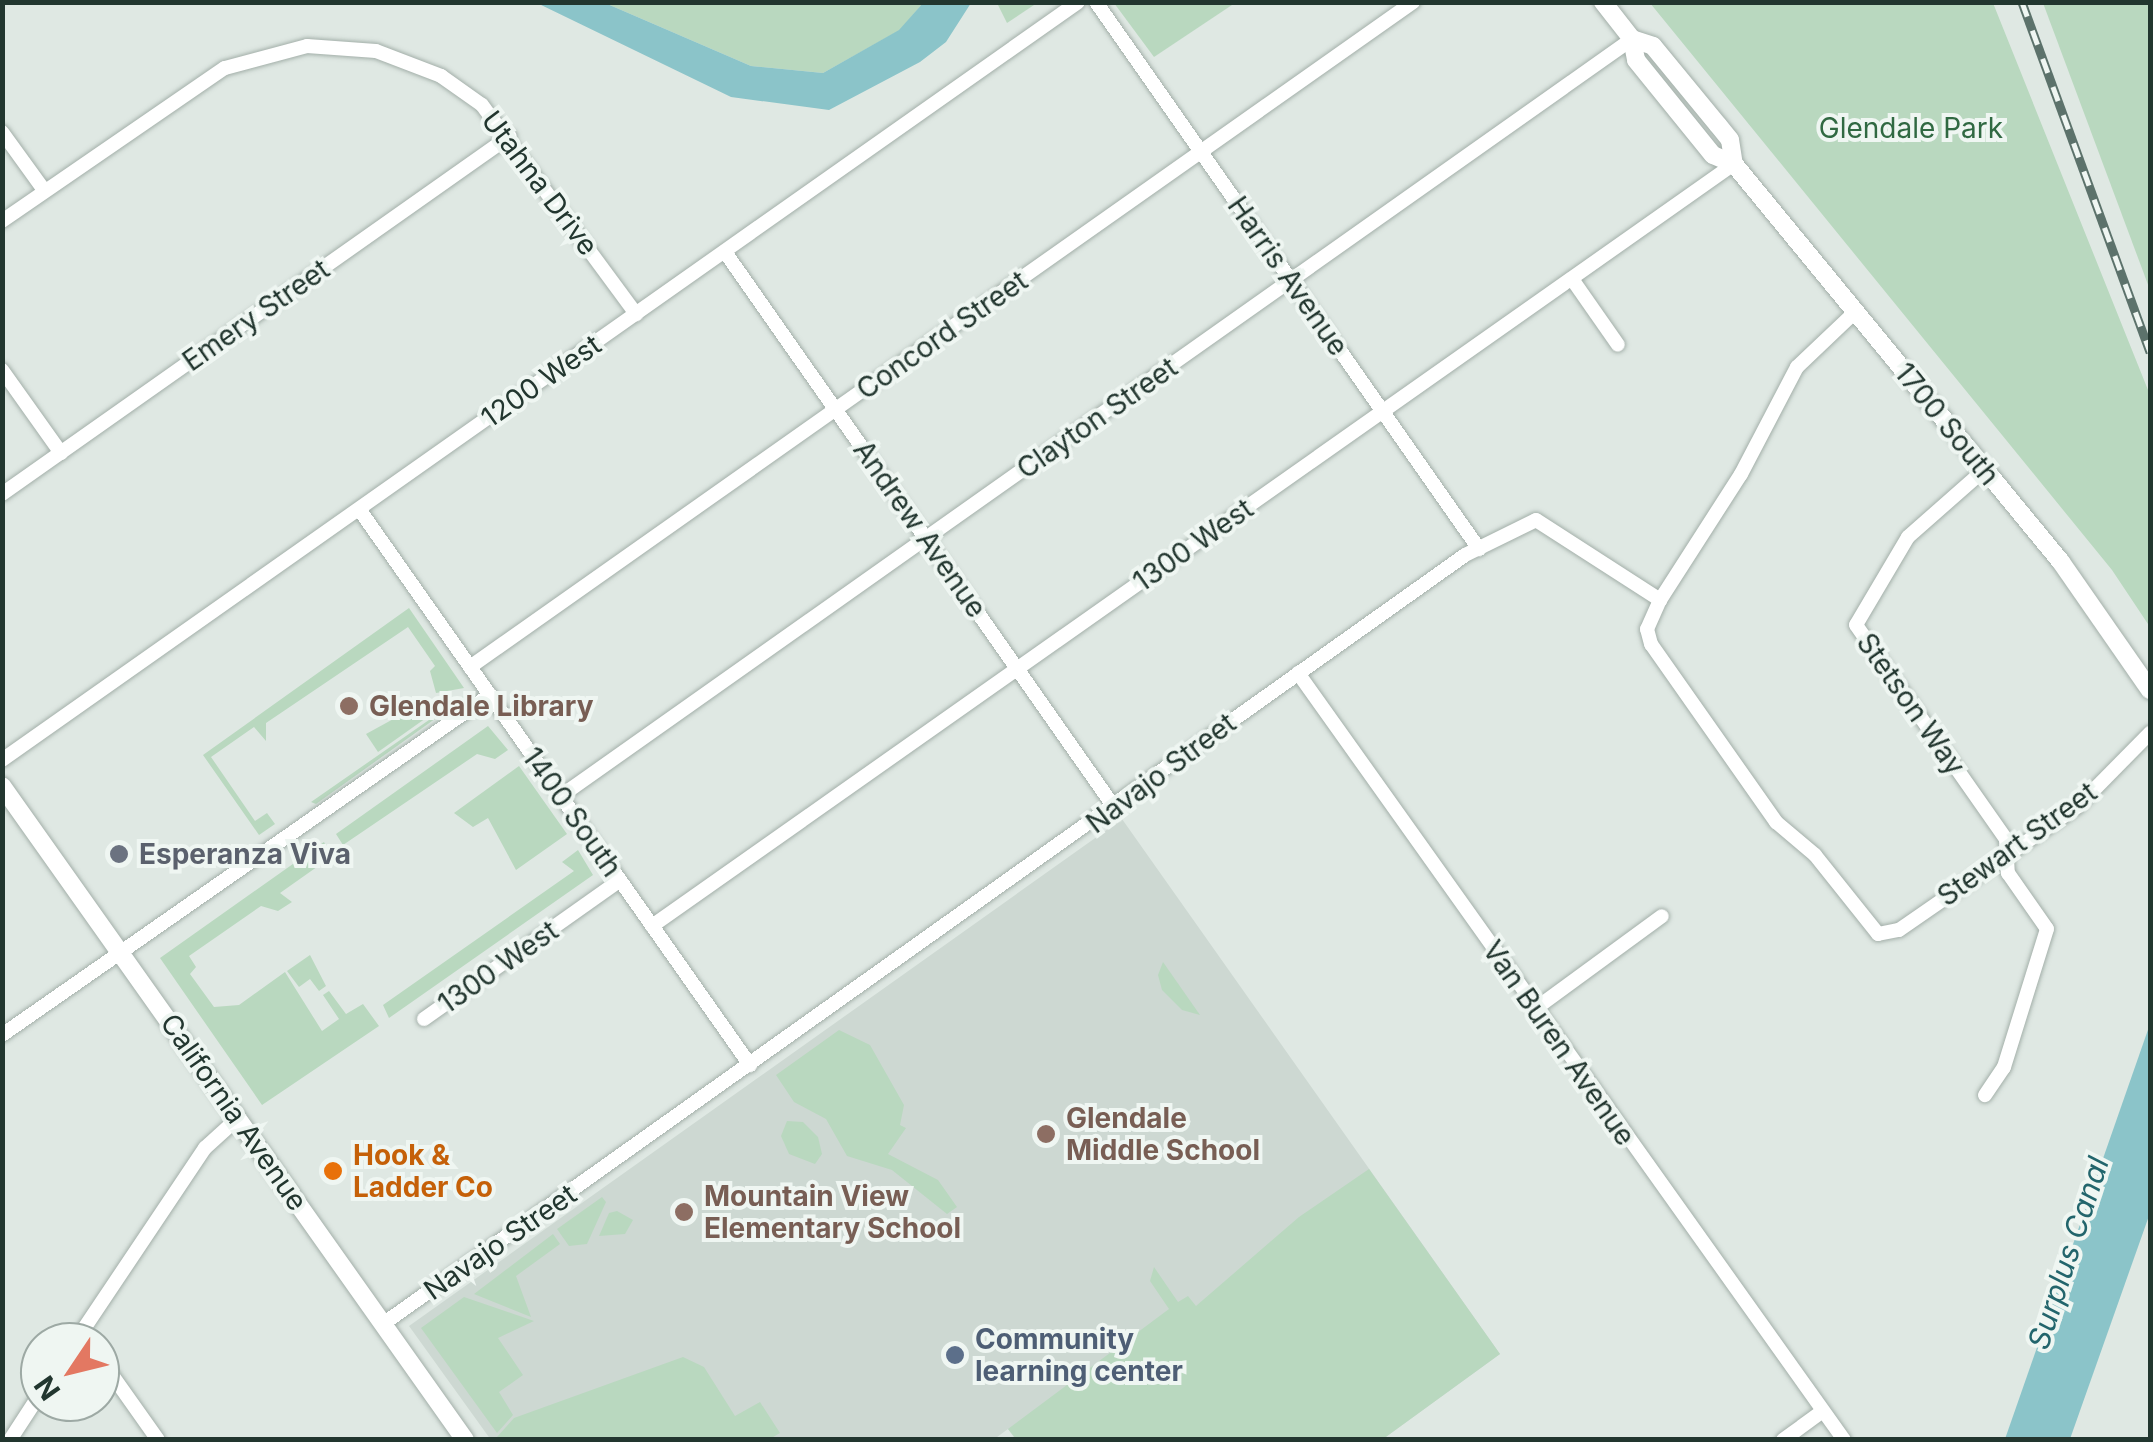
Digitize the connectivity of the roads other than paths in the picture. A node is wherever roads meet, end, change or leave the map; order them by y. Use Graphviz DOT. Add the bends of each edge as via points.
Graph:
graph roads {
  1 [pos="1078,2"];
  2 [pos="1096,2"];
  3 [pos="1413,2"];
  4 [pos="1603,2"];
  5 [pos="1632,39"];
  6 [pos="2,132"];
  7 [pos="510,136"];
  8 [pos="1201,152"];
  9 [pos="1734,164"];
  10 [pos="44,190"];
  11 [pos="2,221"];
  12 [pos="725,252"];
  13 [pos="1572,278"];
  14 [pos="1292,282"];
  15 [pos="1855,312"];
  16 [pos="636,314"];
  17 [pos="1618,344"];
  18 [pos="2,370"];
  19 [pos="836,410"];
  20 [pos="1383,412"];
  21 [pos="61,452"];
  22 [pos="1984,470"];
  23 [pos="2,494"];
  24 [pos="359,510"];
  25 [pos="926,539"];
  26 [pos="1479,549"];
  27 [pos="1660,600"];
  28 [pos="470,668"];
  29 [pos="1018,669"];
  30 [pos="1298,673"];
  31 [pos="2150,690"];
  32 [pos="490,695"];
  33 [pos="2150,733"];
  34 [pos="2,760"];
  35 [pos="2,786"];
  36 [pos="561,796"];
  37 [pos="1114,806"];
  38 [pos="2007,855"];
  39 [pos="620,880"];
  40 [pos="1662,916"];
  41 [pos="652,926"];
  42 [pos="120,952"];
  43 [pos="1535,1009"];
  44 [pos="424,1018"];
  45 [pos="2,1035"];
  46 [pos="750,1065"];
  47 [pos="1985,1095"];
  48 [pos="238,1118"];
  49 [pos="92,1322"];
  50 [pos="383,1324"];
  51 [pos="120,1386"];
  52 [pos="1820,1414"];
  53 [pos="158,1440"];
  54 [pos="464,1440"];
  55 [pos="1783,1440"];
  56 [pos="1844,1440"];
  1 -- 12 [label="street, 1200 West"];
  2 -- 8 [label="street, Harris Avenue"];
  3 -- 8 [label="street, Concord Street"];
  4 -- 5 [label="street, 1700 South"];
  5 -- 9 [label="street, 1700 South" via="1636,60 1713,155"];
  5 -- 14 [label="street, Clayton Street"];
  6 -- 10 [label="street"];
  7 -- 10 [label="street, Utahna Drive" via="463,90 412,63 376,50 279,49 197,84"];
  7 -- 16 [label="street, Utahna Drive"];
  7 -- 21 [label="street, Emery Street"];
  8 -- 14 [label="street, Harris Avenue"];
  8 -- 19 [label="street, Concord Street"];
  9 -- 13 [label="street, 1300 West"];
  9 -- 15 [label="street, 1700 South"];
  10 -- 11 [label="street, Utahna Drive"];
  12 -- 16 [label="street, 1200 West"];
  12 -- 19 [label="street, Andrew Avenue"];
  13 -- 17 [label="street"];
  13 -- 20 [label="street, 1300 West"];
  14 -- 20 [label="street, Harris Avenue"];
  14 -- 25 [label="street, Clayton Street"];
  15 -- 22 [label="street, 1700 South"];
  15 -- 27 [label="street" via="1797,367 1741,474"];
  16 -- 24 [label="street, 1200 West"];
  18 -- 21 [label="street"];
  19 -- 25 [label="street, Andrew Avenue"];
  19 -- 28 [label="street, Concord Street"];
  20 -- 26 [label="street, Harris Avenue"];
  20 -- 29 [label="street, 1300 West"];
  21 -- 23 [label="street, Emery Street"];
  22 -- 31 [label="street, 1700 South" via="2060,562"];
  22 -- 38 [label="street, Stetson Way" via="1908,537 1856,625 2006,839"];
  24 -- 28 [label="street, 1400 South"];
  24 -- 34 [label="street, 1200 West"];
  25 -- 29 [label="street, Andrew Avenue"];
  25 -- 36 [label="street, Clayton Street"];
  26 -- 27 [label="street, Navajo Street" via="1536,520"];
  26 -- 30 [label="street, Navajo Street"];
  27 -- 38 [label="street, Stewart Street" via="1646,629 1650,644 1780,827 1815,855 1872,932 1899,930"];
  28 -- 32 [label="street, 1400 South"];
  29 -- 37 [label="street, Andrew Avenue"];
  29 -- 41 [label="street, 1300 West"];
  30 -- 37 [label="street, Navajo Street"];
  30 -- 43 [label="street, Van Buren Avenue"];
  32 -- 36 [label="street, 1400 South"];
  32 -- 42 [label="street"];
  33 -- 38 [label="street, Stewart Street" via="2086,800"];
  35 -- 42 [label="street, California Avenue"];
  36 -- 39 [label="street, 1400 South"];
  37 -- 46 [label="street, Navajo Street"];
  38 -- 47 [label="street" via="2008,873 2048,937 2004,1067"];
  39 -- 41 [label="street, 1400 South"];
  39 -- 44 [label="street, 1300 West"];
  40 -- 43 [label="street"];
  41 -- 46 [label="street, 1400 South"];
  42 -- 45 [label="street"];
  42 -- 48 [label="street, California Avenue"];
  43 -- 52 [label="street, Van Buren Avenue"];
  46 -- 50 [label="street, Navajo Street"];
  48 -- 49 [label="street" via="205,1148"];
  48 -- 50 [label="street, California Avenue"];
  50 -- 54 [label="street, California Avenue"];
  51 -- 53 [label="street"];
  52 -- 55 [label="street"];
  52 -- 56 [label="street, Van Buren Avenue"];
}
